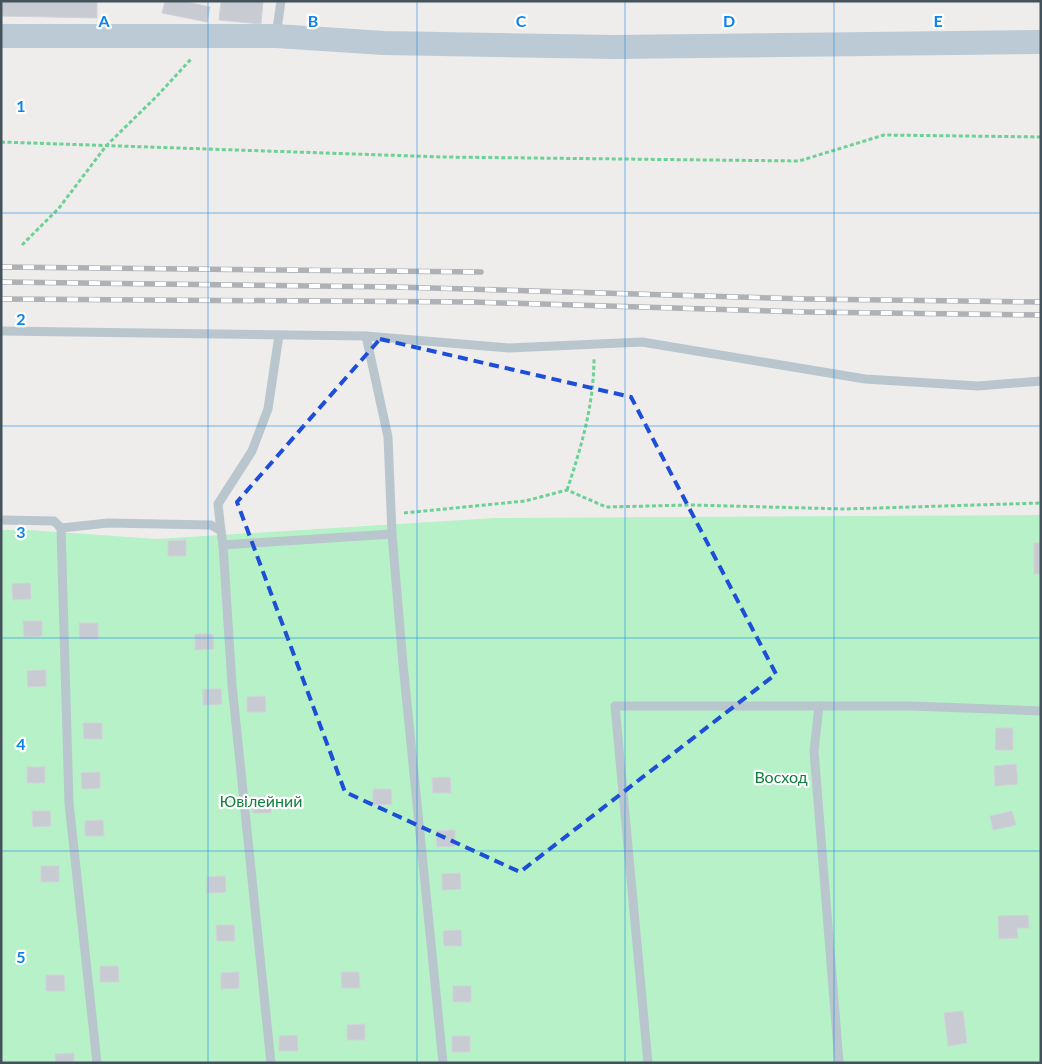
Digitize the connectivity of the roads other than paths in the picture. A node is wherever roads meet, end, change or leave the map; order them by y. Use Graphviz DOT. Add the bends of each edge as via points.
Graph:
graph roads {
  1 [pos="281,1"];
  2 [pos="1,36"];
  3 [pos="276,36"];
  4 [pos="1041,42"];
  5 [pos="1,331"];
  6 [pos="280,335"];
  7 [pos="366,336"];
  8 [pos="1041,381"];
  9 [pos="1,520"];
  10 [pos="61,528"];
  11 [pos="221,531"];
  12 [pos="392,534"];
  13 [pos="223,545"];
  14 [pos="819,706"];
  15 [pos="1041,711"];
  16 [pos="96,1063"];
  17 [pos="271,1063"];
  18 [pos="443,1063"];
  19 [pos="648,1063"];
  20 [pos="839,1063"];
  1 -- 3 [label="lane"];
  2 -- 3 [label="street"];
  3 -- 4 [label="street" via="384,43 615,47"];
  5 -- 6 [label="lane"];
  6 -- 7 [label="lane"];
  6 -- 11 [label="lane" via="268,409 252,450 218,504"];
  7 -- 8 [label="lane" via="509,348 642,342 865,379 978,386"];
  7 -- 12 [label="lane" via="388,437"];
  9 -- 10 [label="lane" via="54,521"];
  10 -- 11 [label="lane" via="108,523 211,526"];
  10 -- 16 [label="lane" via="70,803"];
  11 -- 13 [label="lane"];
  12 -- 13 [label="lane"];
  12 -- 18 [label="lane"];
  13 -- 17 [label="lane" via="232,686"];
  14 -- 15 [label="lane"];
  14 -- 19 [label="lane" via="615,706"];
  14 -- 20 [label="lane" via="814,751"];
}
